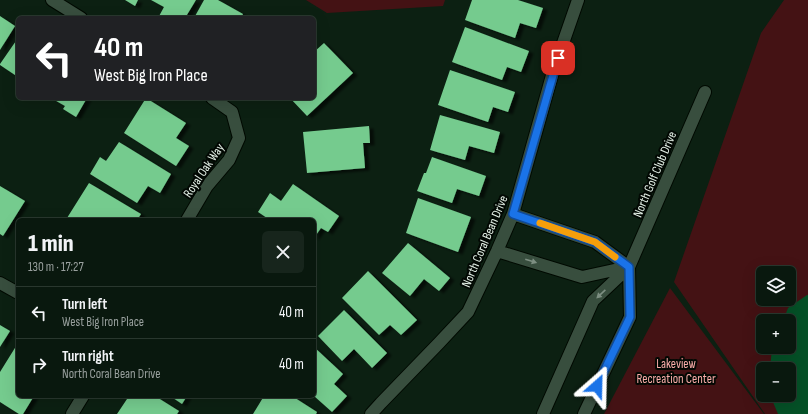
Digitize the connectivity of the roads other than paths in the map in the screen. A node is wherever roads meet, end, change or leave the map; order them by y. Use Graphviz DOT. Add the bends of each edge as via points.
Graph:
graph roads {
  1 [pos="52,0"];
  2 [pos="578,0"];
  3 [pos="78,16"];
  4 [pos="705,92"];
  5 [pos="215,100"];
  6 [pos="513,214"];
  7 [pos="188,218"];
  8 [pos="497,251"];
  9 [pos="629,267"];
  10 [pos="0,283"];
  11 [pos="16,292"];
  12 [pos="82,398"];
  13 [pos="72,414"];
  14 [pos="371,414"];
  15 [pos="543,414"];
  16 [pos="584,414"];
  1 -- 3 [label="street"];
  2 -- 6 [label="street, North Coral Bean Drive" via="553,72"];
  4 -- 9 [label="street, North Golf Club Drive"];
  5 -- 7 [label="street, Royal Oak Way" via="232,112 239,138 228,160 207,186"];
  6 -- 8 [label="street, North Coral Bean Drive"];
  6 -- 9 [label="street" via="595,242"];
  8 -- 9 [label="street, one-way" via="582,277"];
  8 -- 14 [label="street, North Coral Bean Drive" via="468,312"];
  9 -- 15 [label="street, North Golf Club Drive, one-way" via="593,301"];
  9 -- 16 [label="street, North Golf Club Drive" via="630,317"];
  10 -- 11 [label="street"];
  12 -- 13 [label="street"];
}
